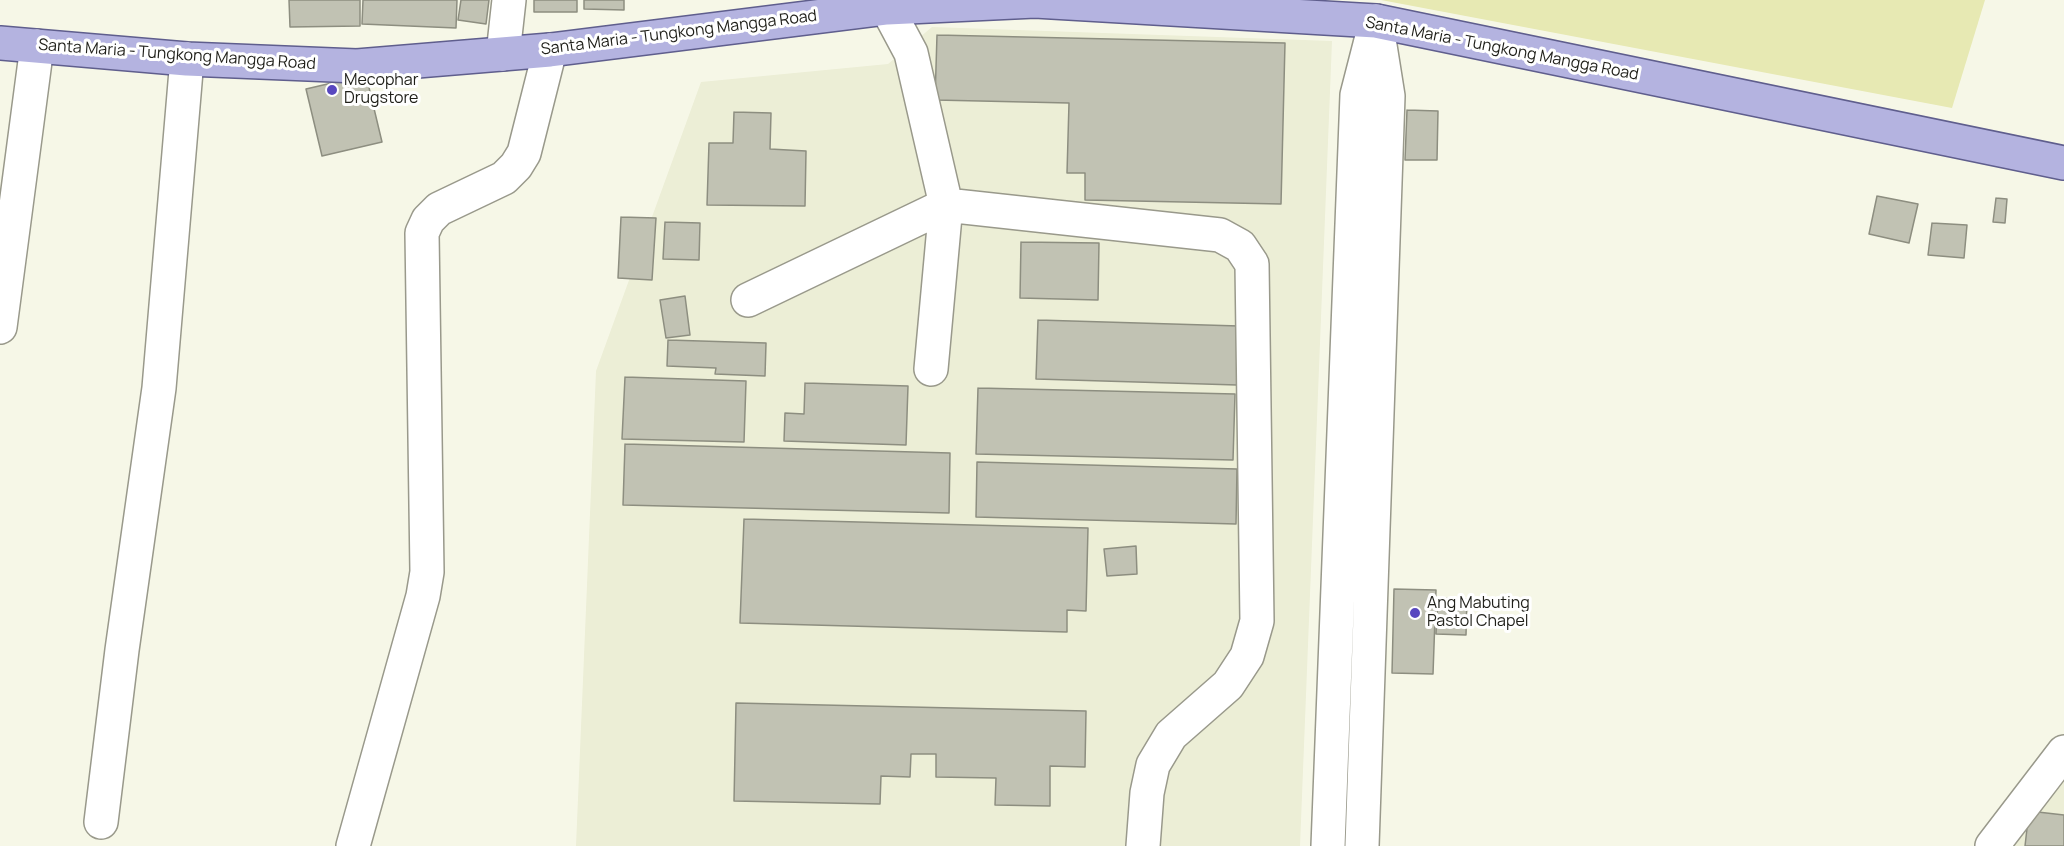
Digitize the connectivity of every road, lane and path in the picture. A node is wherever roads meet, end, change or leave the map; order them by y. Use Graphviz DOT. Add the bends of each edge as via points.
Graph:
graph roads {
  1 [pos="509,0"];
  2 [pos="887,8"];
  3 [pos="1376,21"];
  4 [pos="0,43"];
  5 [pos="37,46"];
  6 [pos="550,50"];
  7 [pos="503,54"];
  8 [pos="187,59"];
  9 [pos="2064,163"];
  10 [pos="946,205"];
  11 [pos="748,300"];
  12 [pos="0,327"];
  13 [pos="931,369"];
  14 [pos="2064,753"];
  15 [pos="101,822"];
  16 [pos="353,846"];
  17 [pos="1143,846"];
  18 [pos="1328,846"];
  19 [pos="1362,846"];
  20 [pos="1992,846"];
  1 -- 7 [label="street"];
  2 -- 3 [label="main road, Santa Maria - Tungkong Mangga Road" via="1035,1"];
  2 -- 6 [label="main road, Santa Maria - Tungkong Mangga Road"];
  2 -- 10 [label="street" via="911,52"];
  3 -- 9 [label="main road, Santa Maria - Tungkong Mangga Road"];
  3 -- 18 [label="street" via="1357,95"];
  3 -- 19 [label="street" via="1388,96"];
  4 -- 5 [label="main road, Santa Maria - Tungkong Mangga Road"];
  5 -- 8 [label="main road, Santa Maria - Tungkong Mangga Road"];
  5 -- 12 [label="street"];
  6 -- 7 [label="main road, Santa Maria - Tungkong Mangga Road"];
  6 -- 16 [label="street" via="524,153 516,166 504,178 439,209 422,232 427,572"];
  7 -- 8 [label="main road, Santa Maria - Tungkong Mangga Road" via="357,66"];
  8 -- 15 [label="street" via="159,387"];
  10 -- 11 [label="street"];
  10 -- 13 [label="street"];
  10 -- 17 [label="street" via="1220,235 1240,246 1252,264 1257,621 1247,656 1227,686 1171,735 1153,765"];
  14 -- 20 [label="street"];
}
